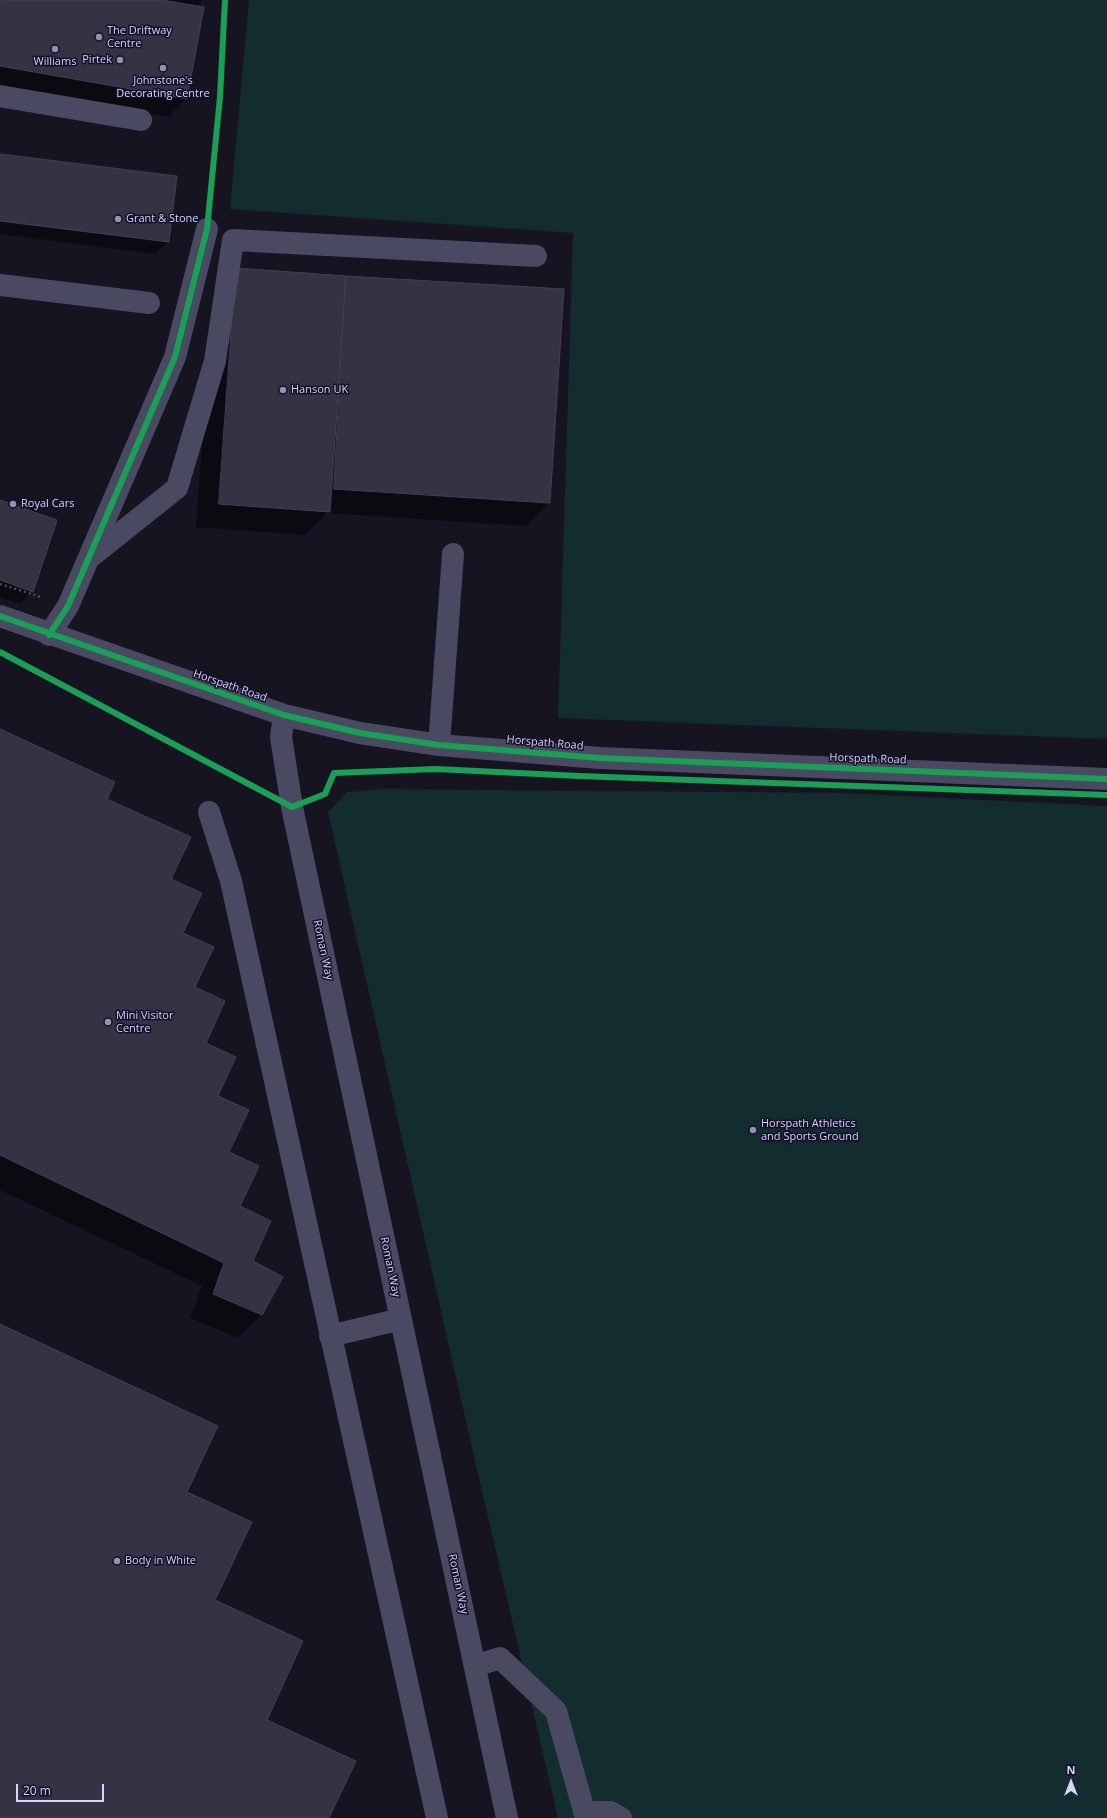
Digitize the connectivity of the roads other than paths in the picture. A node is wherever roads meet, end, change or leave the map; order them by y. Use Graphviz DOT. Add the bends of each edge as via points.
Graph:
graph roads {
  1 [pos="0,96"];
  2 [pos="141,120"];
  3 [pos="207,229"];
  4 [pos="536,256"];
  5 [pos="0,285"];
  6 [pos="149,303"];
  7 [pos="454,554"];
  8 [pos="88,559"];
  9 [pos="0,616"];
  10 [pos="49,634"];
  11 [pos="284,715"];
  12 [pos="439,744"];
  13 [pos="1107,779"];
  14 [pos="209,812"];
  15 [pos="401,1319"];
  16 [pos="330,1336"];
  17 [pos="475,1666"];
  18 [pos="585,1815"];
  19 [pos="437,1818"];
  20 [pos="507,1818"];
  21 [pos="622,1818"];
  1 -- 2 [label="street"];
  3 -- 8 [label="street" via="175,357"];
  4 -- 8 [label="street" via="233,240 215,362 177,488"];
  5 -- 6 [label="street"];
  7 -- 12 [label="street"];
  8 -- 10 [label="street" via="68,606"];
  9 -- 10 [label="street, Horspath Road"];
  10 -- 11 [label="street, Horspath Road"];
  11 -- 12 [label="street, Horspath Road" via="360,733"];
  11 -- 15 [label="street, Roman Way" via="281,737 288,784"];
  12 -- 13 [label="street, Horspath Road" via="600,758"];
  14 -- 16 [label="street" via="231,880"];
  15 -- 16 [label="street"];
  15 -- 17 [label="street, Roman Way"];
  16 -- 19 [label="street"];
  17 -- 18 [label="street" via="500,1658 556,1711"];
  17 -- 20 [label="street, Roman Way"];
  18 -- 21 [label="street" via="610,1812"];
}
